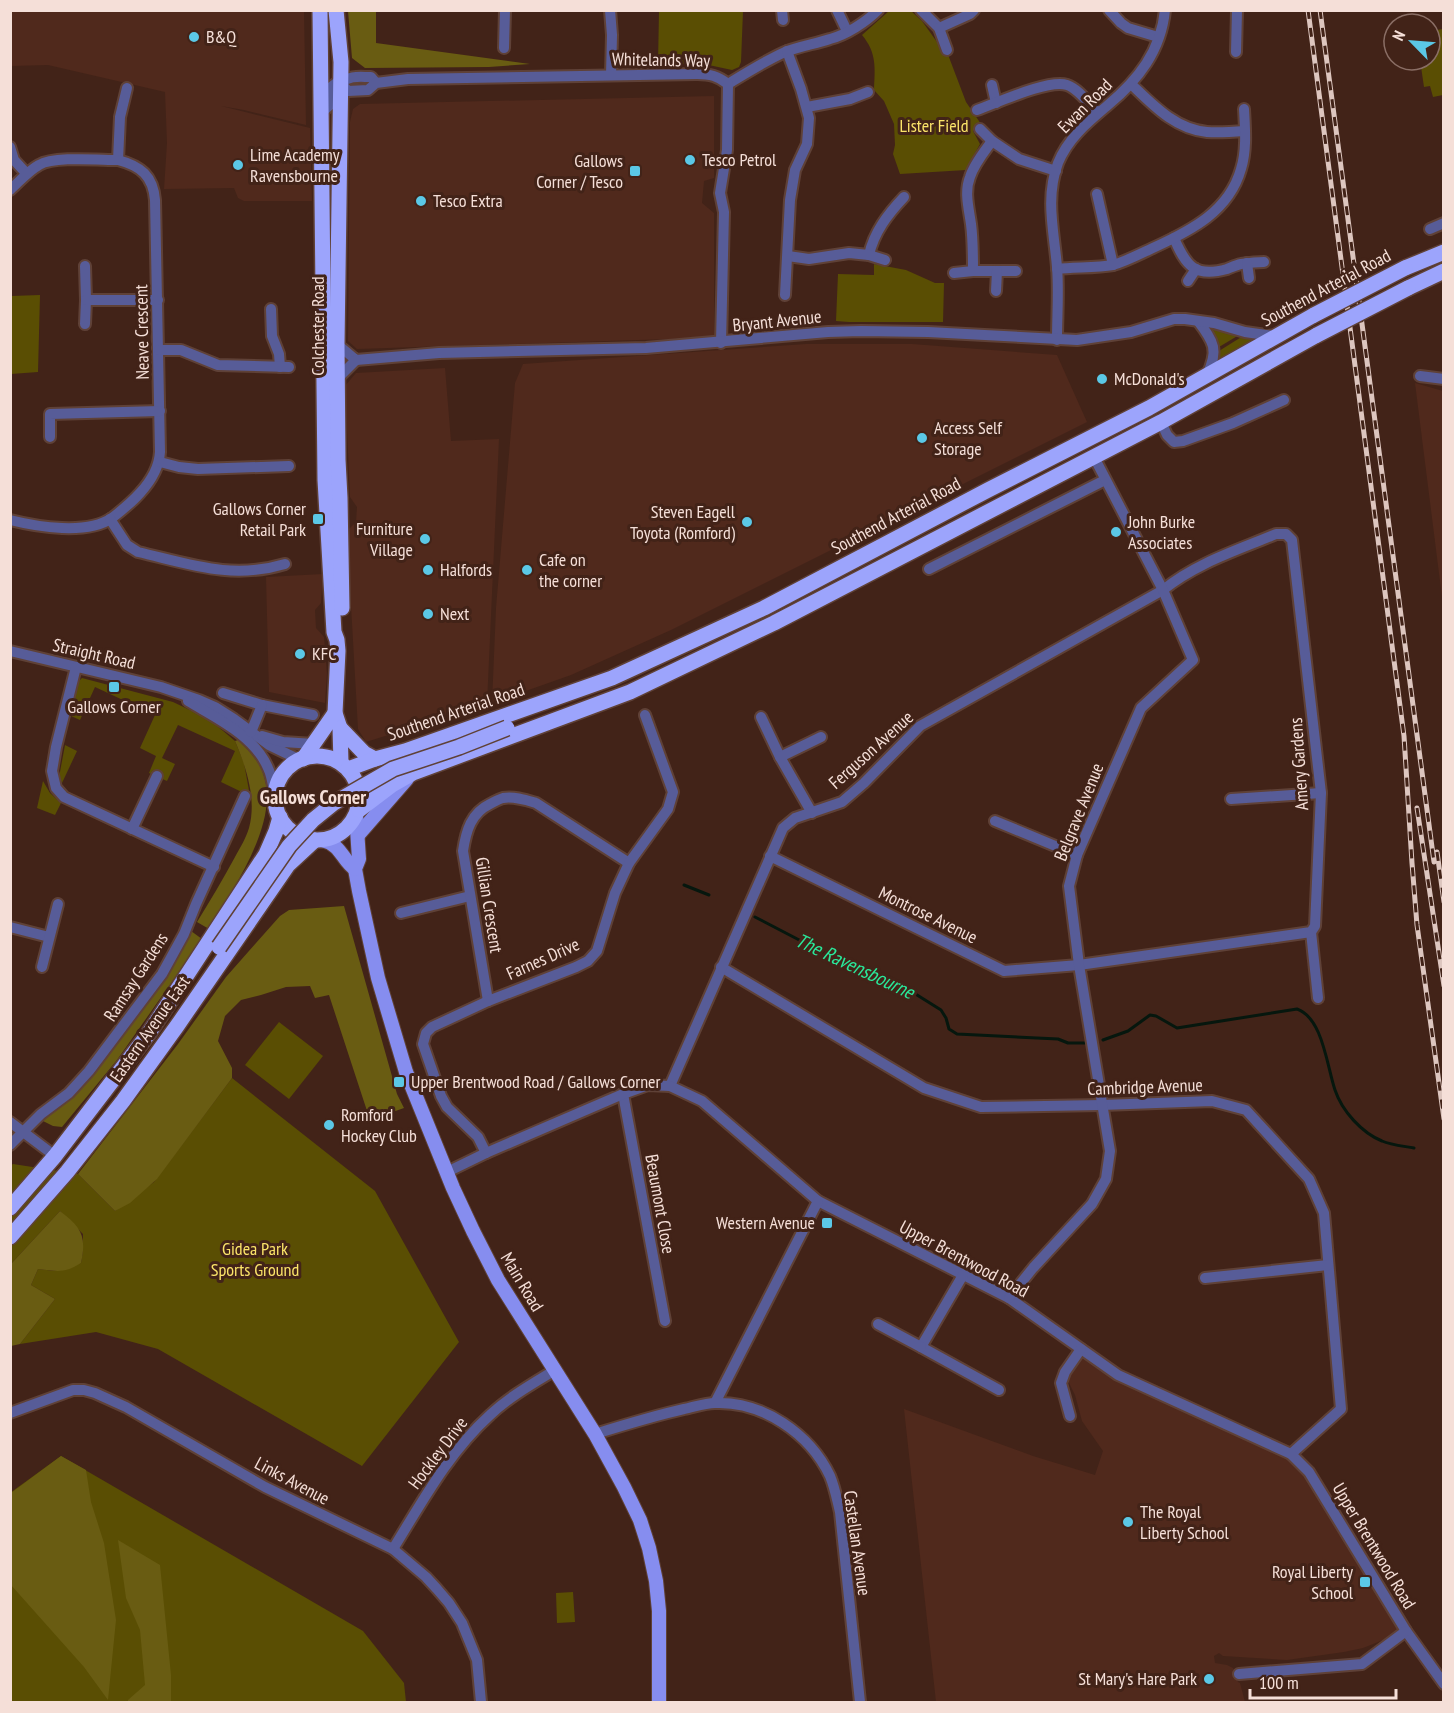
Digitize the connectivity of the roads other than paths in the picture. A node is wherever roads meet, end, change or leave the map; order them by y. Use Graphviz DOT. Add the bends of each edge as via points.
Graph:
graph roads {
  1 [pos="320,10"];
  2 [pos="336,10"];
  3 [pos="505,10"];
  4 [pos="610,10"];
  5 [pos="837,10"];
  6 [pos="878,10"];
  7 [pos="921,10"];
  8 [pos="974,10"];
  9 [pos="1109,10"];
  10 [pos="1165,10"];
  11 [pos="1237,10"];
  12 [pos="939,28"];
  13 [pos="847,31"];
  14 [pos="1158,37"];
  15 [pos="504,48"];
  16 [pos="946,50"];
  17 [pos="787,51"];
  18 [pos="1236,52"];
  19 [pos="320,69"];
  20 [pos="612,75"];
  21 [pos="340,82"];
  22 [pos="728,84"];
  23 [pos="1131,84"];
  24 [pos="992,86"];
  25 [pos="127,88"];
  26 [pos="868,92"];
  27 [pos="996,104"];
  28 [pos="807,107"];
  29 [pos="1244,109"];
  30 [pos="977,110"];
  31 [pos="321,113"];
  32 [pos="1098,113"];
  33 [pos="980,129"];
  34 [pos="1245,131"];
  35 [pos="992,141"];
  36 [pos="10,147"];
  37 [pos="118,160"];
  38 [pos="1056,171"];
  39 [pos="26,173"];
  40 [pos="10,190"];
  41 [pos="1097,194"];
  42 [pos="904,197"];
  43 [pos="1443,223"];
  44 [pos="1430,229"];
  45 [pos="1174,238"];
  46 [pos="1443,252"];
  47 [pos="869,255"];
  48 [pos="788,256"];
  49 [pos="885,260"];
  50 [pos="1264,262"];
  51 [pos="1247,263"];
  52 [pos="1113,265"];
  53 [pos="85,266"];
  54 [pos="1057,269"];
  55 [pos="1196,269"];
  56 [pos="973,271"];
  57 [pos="997,271"];
  58 [pos="1016,271"];
  59 [pos="1443,271"];
  60 [pos="954,273"];
  61 [pos="1249,278"];
  62 [pos="1188,281"];
  63 [pos="996,291"];
  64 [pos="786,295"];
  65 [pos="86,300"];
  66 [pos="158,300"];
  67 [pos="271,309"];
  68 [pos="1198,321"];
  69 [pos="85,324"];
  70 [pos="1273,336"];
  71 [pos="1057,340"];
  72 [pos="721,343"];
  73 [pos="337,344"];
  74 [pos="159,350"];
  75 [pos="356,360"];
  76 [pos="1207,375"];
  77 [pos="1420,376"];
  78 [pos="338,378"];
  79 [pos="1443,379"];
  80 [pos="1284,400"];
  81 [pos="160,411"];
  82 [pos="1161,422"];
  83 [pos="50,437"];
  84 [pos="1094,457"];
  85 [pos="160,462"];
  86 [pos="289,466"];
  87 [pos="1105,480"];
  88 [pos="110,519"];
  89 [pos="10,520"];
  90 [pos="285,564"];
  91 [pos="929,569"];
  92 [pos="1163,590"];
  93 [pos="337,640"];
  94 [pos="10,651"];
  95 [pos="76,667"];
  96 [pos="612,678"];
  97 [pos="170,690"];
  98 [pos="630,692"];
  99 [pos="223,693"];
  100 [pos="262,705"];
  101 [pos="313,714"];
  102 [pos="645,715"];
  103 [pos="761,717"];
  104 [pos="338,721"];
  105 [pos="507,728"];
  106 [pos="251,732"];
  107 [pos="820,737"];
  108 [pos="314,744"];
  109 [pos="780,757"];
  110 [pos="301,759"];
  111 [pos="375,759"];
  112 [pos="344,766"];
  113 [pos="424,768"];
  114 [pos="157,776"];
  115 [pos="1321,793"];
  116 [pos="245,796"];
  117 [pos="275,796"];
  118 [pos="1231,799"];
  119 [pos="357,812"];
  120 [pos="812,813"];
  121 [pos="280,817"];
  122 [pos="995,821"];
  123 [pos="132,829"];
  124 [pos="359,834"];
  125 [pos="319,840"];
  126 [pos="1077,855"];
  127 [pos="770,856"];
  128 [pos="629,863"];
  129 [pos="214,867"];
  130 [pos="355,869"];
  131 [pos="470,896"];
  132 [pos="58,904"];
  133 [pos="401,913"];
  134 [pos="10,927"];
  135 [pos="1311,932"];
  136 [pos="49,937"];
  137 [pos="219,947"];
  138 [pos="1079,964"];
  139 [pos="42,967"];
  140 [pos="721,967"];
  141 [pos="1317,998"];
  142 [pos="488,1001"];
  143 [pos="177,1026"];
  144 [pos="149,1033"];
  145 [pos="670,1086"];
  146 [pos="623,1094"];
  147 [pos="1102,1105"];
  148 [pos="10,1122"];
  149 [pos="23,1132"];
  150 [pos="10,1145"];
  151 [pos="486,1153"];
  152 [pos="55,1156"];
  153 [pos="447,1172"];
  154 [pos="818,1201"];
  155 [pos="10,1208"];
  156 [pos="10,1237"];
  157 [pos="1328,1265"];
  158 [pos="963,1275"];
  159 [pos="1205,1278"];
  160 [pos="1009,1298"];
  161 [pos="665,1321"];
  162 [pos="878,1324"];
  163 [pos="921,1347"];
  164 [pos="1081,1349"];
  165 [pos="555,1370"];
  166 [pos="999,1390"];
  167 [pos="715,1403"];
  168 [pos="10,1413"];
  169 [pos="1070,1416"];
  170 [pos="595,1434"];
  171 [pos="1291,1454"];
  172 [pos="393,1549"];
  173 [pos="1406,1631"];
  174 [pos="1239,1674"];
  175 [pos="1443,1684"];
  176 [pos="481,1702"];
  177 [pos="659,1702"];
  178 [pos="860,1702"];
  1 -- 19 [label="highway, Colchester Road"];
  2 -- 21 [label="highway, Colchester Road"];
  3 -- 15 [label="street"];
  4 -- 20 [label="street"];
  5 -- 13 [label="street"];
  6 -- 13 [label="street"];
  7 -- 12 [label="street"];
  8 -- 12 [label="street"];
  9 -- 14 [label="street" via="1128,28"];
  10 -- 14 [label="street, Ewan Road"];
  11 -- 18 [label="street"];
  12 -- 16 [label="street"];
  13 -- 17 [label="street"];
  14 -- 23 [label="street, Ewan Road" via="1154,53"];
  17 -- 22 [label="street"];
  17 -- 28 [label="street"];
  19 -- 21 [label="highway"];
  19 -- 31 [label="highway, Colchester Road"];
  20 -- 21 [label="street, Whitelands Way" via="435,78 376,82 368,90 348,91"];
  20 -- 22 [label="street, Whitelands Way" via="709,74"];
  21 -- 31 [label="street" via="332,87 331,104"];
  21 -- 73 [label="highway, Colchester Road"];
  22 -- 72 [label="street, Whitelands Way" via="728,150 720,193 724,212"];
  23 -- 32 [label="street, Ewan Road"];
  23 -- 34 [label="street" via="1163,114 1184,126 1207,132"];
  24 -- 27 [label="street"];
  25 -- 37 [label="street" via="120,117"];
  26 -- 28 [label="street"];
  27 -- 30 [label="street"];
  27 -- 32 [label="street" via="1044,85 1065,84"];
  28 -- 48 [label="street" via="809,132 795,170"];
  29 -- 34 [label="street"];
  31 -- 93 [label="highway, Colchester Road" via="325,480"];
  32 -- 38 [label="street, Ewan Road" via="1077,132"];
  33 -- 35 [label="street"];
  34 -- 45 [label="street" via="1242,168 1229,196 1203,222"];
  35 -- 38 [label="street" via="1019,159"];
  35 -- 56 [label="street" via="969,177 967,190"];
  36 -- 39 [label="street" via="14,160"];
  37 -- 39 [label="street, Neave Crescent" via="54,160"];
  37 -- 66 [label="street, Neave Crescent" via="139,168 152,184"];
  38 -- 54 [label="street, Ewan Road" via="1050,200"];
  39 -- 40 [label="street, Neave Crescent"];
  41 -- 52 [label="street"];
  42 -- 47 [label="street" via="878,231"];
  43 -- 44 [label="street"];
  45 -- 52 [label="street"];
  45 -- 55 [label="street" via="1182,256"];
  46 -- 70 [label="highway, Southend Arterial Road, bridge"];
  47 -- 48 [label="street" via="849,253 809,259"];
  47 -- 49 [label="street"];
  48 -- 64 [label="street"];
  50 -- 51 [label="street"];
  51 -- 55 [label="street" via="1215,272"];
  51 -- 61 [label="street"];
  52 -- 54 [label="street"];
  53 -- 65 [label="street"];
  54 -- 71 [label="street, Ewan Road"];
  55 -- 62 [label="street"];
  56 -- 57 [label="street"];
  56 -- 60 [label="street"];
  57 -- 58 [label="street"];
  57 -- 63 [label="street"];
  59 -- 82 [label="highway, Southend Arterial Road, bridge" via="1317,335"];
  65 -- 66 [label="street"];
  65 -- 69 [label="street"];
  66 -- 74 [label="street, Neave Crescent"];
  67 -- 74 [label="street" via="272,336 285,367 218,365 181,350"];
  68 -- 70 [label="street, Bryant Avenue"];
  68 -- 71 [label="street, Bryant Avenue" via="1185,318 1131,332"];
  68 -- 76 [label="street" via="1214,352"];
  70 -- 76 [label="highway, Southend Arterial Road"];
  71 -- 72 [label="street, Bryant Avenue" via="861,331"];
  72 -- 75 [label="street, Bryant Avenue" via="439,353"];
  73 -- 75 [label="street"];
  73 -- 78 [label="highway, Colchester Road"];
  74 -- 81 [label="street, Neave Crescent"];
  75 -- 78 [label="street"];
  76 -- 96 [label="highway, Southend Arterial Road" via="764,608"];
  77 -- 79 [label="street"];
  78 -- 93 [label="highway, Colchester Road" via="342,581 341,632"];
  80 -- 82 [label="street" via="1184,441 1174,442"];
  81 -- 83 [label="street" via="50,414"];
  81 -- 85 [label="street, Neave Crescent"];
  82 -- 84 [label="highway, Southend Arterial Road"];
  84 -- 87 [label="street, Belgrave Avenue"];
  84 -- 98 [label="highway, Southend Arterial Road" via="774,623"];
  85 -- 86 [label="street" via="198,469"];
  85 -- 88 [label="street" via="144,488"];
  87 -- 91 [label="street"];
  87 -- 92 [label="street, Belgrave Avenue"];
  88 -- 89 [label="street" via="74,529"];
  88 -- 90 [label="street" via="127,545 138,552 219,571 265,570"];
  92 -- 115 [label="street, Amery Gardens" via="1179,577 1276,534 1286,534 1292,540"];
  92 -- 120 [label="street, Ferguson Avenue" via="920,726 842,802"];
  92 -- 126 [label="street, Belgrave Avenue" via="1193,660 1142,708"];
  93 -- 104 [label="highway, Colchester Road"];
  94 -- 95 [label="street, Straight Road"];
  95 -- 97 [label="street, Straight Road"];
  95 -- 123 [label="street" via="52,771 56,788 64,796"];
  96 -- 105 [label="highway" via="596,690"];
  96 -- 111 [label="highway, Southend Arterial Road"];
  97 -- 106 [label="street, Straight Road" via="214,707"];
  97 -- 117 [label="street, Straight Road" via="239,733 252,746 268,768"];
  98 -- 105 [label="highway"];
  98 -- 113 [label="highway, Southend Arterial Road"];
  99 -- 100 [label="street"];
  100 -- 101 [label="street"];
  100 -- 106 [label="street"];
  102 -- 128 [label="street, Farnes Drive" via="673,792 668,809"];
  103 -- 109 [label="street"];
  104 -- 108 [label="highway"];
  104 -- 111 [label="highway" via="364,753"];
  104 -- 112 [label="highway, Colchester Road"];
  105 -- 137 [label="highway, bridge" via="393,769 334,803 289,846"];
  106 -- 108 [label="street" via="276,740"];
  106 -- 110 [label="street, Straight Road"];
  107 -- 109 [label="street"];
  108 -- 110 [label="highway"];
  109 -- 120 [label="street"];
  110 -- 112 [label="highway" via="325,757"];
  110 -- 117 [label="highway" via="282,774"];
  111 -- 112 [label="highway, Southend Arterial Road"];
  112 -- 119 [label="highway" via="359,790"];
  113 -- 119 [label="highway, Southend Arterial Road" via="399,780"];
  113 -- 124 [label="main road" via="398,789"];
  114 -- 123 [label="street"];
  115 -- 118 [label="street"];
  115 -- 135 [label="street, Amery Gardens" via="1315,926"];
  116 -- 129 [label="street, Ramsay Gardens"];
  117 -- 121 [label="highway"];
  119 -- 124 [label="main road, Main Road"];
  119 -- 125 [label="highway" via="339,834"];
  120 -- 127 [label="street, Ferguson Avenue" via="783,828"];
  121 -- 125 [label="highway" via="297,836"];
  121 -- 144 [label="highway, Eastern Avenue East" via="266,854"];
  122 -- 126 [label="street"];
  123 -- 129 [label="street"];
  124 -- 130 [label="main road, Main Road"];
  125 -- 130 [label="main road, Main Road" via="337,847"];
  125 -- 143 [label="highway, Eastern Avenue East" via="288,865"];
  126 -- 138 [label="street, Belgrave Avenue" via="1069,886"];
  127 -- 138 [label="street, Montrose Avenue" via="1004,971"];
  127 -- 140 [label="street, Ferguson Avenue"];
  128 -- 131 [label="street, Gillian Crescent" via="536,803 502,798 472,818 466,834 463,851"];
  128 -- 142 [label="street, Farnes Drive" via="597,951 588,961"];
  129 -- 149 [label="street, Ramsay Gardens" via="184,934 138,1008 69,1093"];
  130 -- 153 [label="main road, Main Road" via="378,978 406,1072"];
  131 -- 133 [label="street"];
  131 -- 142 [label="street, Gillian Crescent"];
  132 -- 136 [label="street"];
  134 -- 136 [label="street"];
  135 -- 138 [label="street"];
  135 -- 141 [label="street, Amery Gardens"];
  136 -- 139 [label="street"];
  137 -- 143 [label="highway"];
  137 -- 144 [label="highway"];
  138 -- 147 [label="street, Belgrave Avenue"];
  140 -- 145 [label="street, Ferguson Avenue"];
  140 -- 147 [label="street, Cambridge Avenue" via="924,1088 981,1107"];
  142 -- 151 [label="street, Farnes Drive" via="432,1027 423,1044 447,1107 478,1137"];
  143 -- 156 [label="highway, Eastern Avenue East" via="123,1101"];
  144 -- 152 [label="highway, Eastern Avenue East"];
  145 -- 146 [label="street, Upper Brentwood Road" via="648,1085"];
  145 -- 154 [label="street, Upper Brentwood Road" via="702,1101"];
  146 -- 151 [label="street, Upper Brentwood Road"];
  146 -- 161 [label="street, Beaumont Close"];
  147 -- 157 [label="street, Cambridge Avenue" via="1212,1101 1246,1110 1309,1179 1324,1213"];
  147 -- 160 [label="street, Belgrave Avenue" via="1110,1151 1106,1179 1092,1204"];
  148 -- 149 [label="street"];
  149 -- 150 [label="street, Ramsay Gardens"];
  149 -- 152 [label="street"];
  151 -- 153 [label="street, Upper Brentwood Road"];
  152 -- 155 [label="highway, Eastern Avenue East"];
  153 -- 165 [label="main road, Main Road" via="498,1280"];
  154 -- 158 [label="street, Upper Brentwood Road"];
  154 -- 167 [label="street"];
  157 -- 159 [label="street"];
  157 -- 171 [label="street, Cambridge Avenue" via="1341,1409"];
  158 -- 160 [label="street, Upper Brentwood Road"];
  158 -- 163 [label="street"];
  160 -- 164 [label="street, Upper Brentwood Road"];
  162 -- 163 [label="street"];
  163 -- 166 [label="street"];
  164 -- 169 [label="street" via="1061,1383"];
  164 -- 171 [label="street, Upper Brentwood Road" via="1118,1375"];
  165 -- 170 [label="main road, Main Road"];
  165 -- 172 [label="street, Hockley Drive" via="514,1395 473,1431 444,1468"];
  167 -- 170 [label="street, Castellan Avenue" via="652,1416"];
  167 -- 178 [label="street, Castellan Avenue" via="752,1408 787,1425 809,1445 829,1474 840,1512"];
  168 -- 172 [label="street, Links Avenue" via="73,1390 95,1393 285,1497"];
  170 -- 177 [label="main road, Main Road" via="640,1520 649,1548 658,1611"];
  171 -- 173 [label="street, Upper Brentwood Road" via="1309,1472"];
  172 -- 176 [label="street, Links Avenue" via="437,1589 462,1623 477,1660"];
  173 -- 174 [label="street" via="1362,1664"];
  173 -- 175 [label="street, Upper Brentwood Road"];
}
